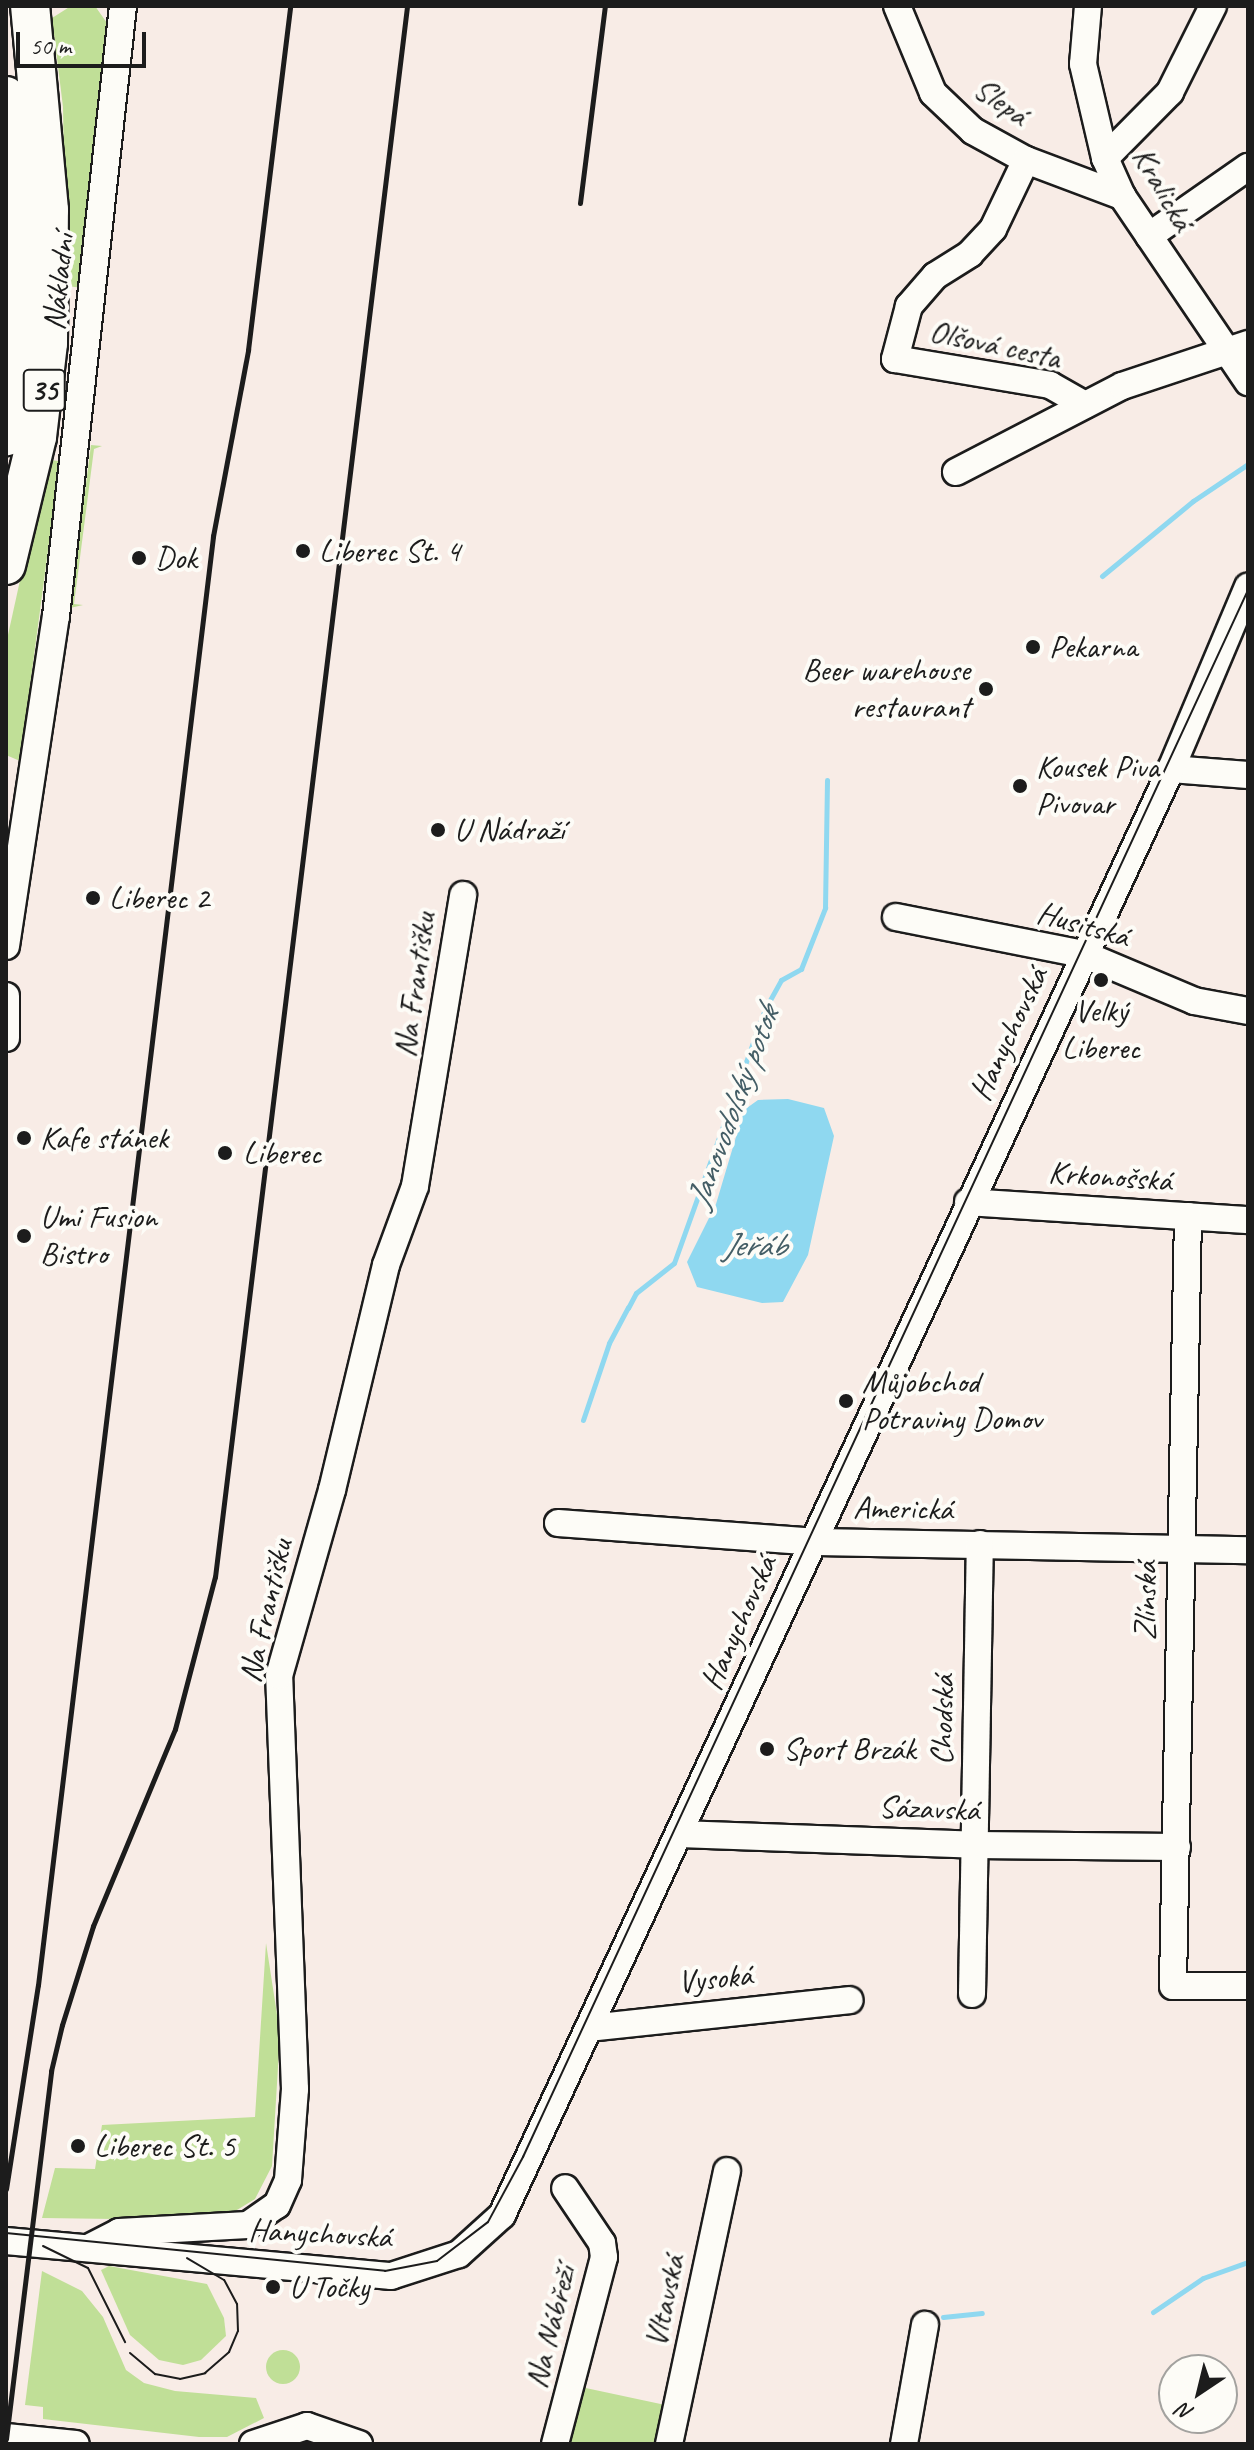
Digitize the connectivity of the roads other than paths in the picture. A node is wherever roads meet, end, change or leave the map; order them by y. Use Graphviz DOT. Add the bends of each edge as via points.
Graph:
graph roads {
  1 [pos="30,6"];
  2 [pos="123,6"];
  3 [pos="897,6"];
  4 [pos="1088,6"];
  5 [pos="1213,6"];
  6 [pos="6,96"];
  7 [pos="1105,158"];
  8 [pos="1026,160"];
  9 [pos="1248,167"];
  10 [pos="1122,196"];
  11 [pos="1149,236"];
  12 [pos="1238,348"];
  13 [pos="1248,382"];
  14 [pos="1085,405"];
  15 [pos="6,436"];
  16 [pos="956,472"];
  17 [pos="6,565"];
  18 [pos="1248,587"];
  19 [pos="1171,769"];
  20 [pos="1248,775"];
  21 [pos="463,895"];
  22 [pos="896,917"];
  23 [pos="6,946"];
  24 [pos="1083,954"];
  25 [pos="6,996"];
  26 [pos="1248,1011"];
  27 [pos="6,1038"];
  28 [pos="968,1202"];
  29 [pos="1188,1216"];
  30 [pos="1248,1220"];
  31 [pos="558,1523"];
  32 [pos="814,1542"];
  33 [pos="980,1544"];
  34 [pos="1181,1549"];
  35 [pos="1248,1550"];
  36 [pos="679,1834"];
  37 [pos="975,1845"];
  38 [pos="1177,1847"];
  39 [pos="1248,1986"];
  40 [pos="972,1994"];
  41 [pos="849,2000"];
  42 [pos="589,2028"];
  43 [pos="727,2171"];
  44 [pos="565,2188"];
  45 [pos="6,2241"];
  46 [pos="88,2248"];
  47 [pos="925,2325"];
  48 [pos="6,2437"];
  49 [pos="76,2444"];
  50 [pos="253,2444"];
  51 [pos="359,2444"];
  52 [pos="555,2444"];
  53 [pos="669,2444"];
  54 [pos="904,2444"];
  1 -- 17 [label="highway, 35" via="49,210 48,343 37,437"];
  2 -- 23 [label="street, Nákladní" via="56,616"];
  3 -- 8 [label="street, Slepá" via="933,93 973,131"];
  4 -- 7 [label="street, Kralická" via="1083,64"];
  5 -- 7 [label="street" via="1170,92"];
  6 -- 15 [label="highway, 35" via="19,277 15,378"];
  7 -- 10 [label="street, Kralická"];
  8 -- 10 [label="street, Slepá"];
  8 -- 14 [label="street, Olšová cesta" via="993,229 970,254 935,276 909,306 895,359 1050,385"];
  9 -- 11 [label="street"];
  10 -- 11 [label="street, Kralická"];
  11 -- 12 [label="street, Kralická"];
  12 -- 13 [label="street, Kralická"];
  12 -- 14 [label="street" via="1122,386"];
  14 -- 16 [label="street"];
  18 -- 19 [label="street, Hanychovská"];
  19 -- 20 [label="street"];
  19 -- 24 [label="street, Hanychovská"];
  21 -- 46 [label="street, Na Františku" via="415,1186 386,1265 332,1490 279,1676 295,2089 288,2180 277,2205 248,2225 119,2232"];
  22 -- 24 [label="street, Husitská"];
  24 -- 26 [label="street, Husitská" via="1194,1001"];
  24 -- 28 [label="street, Hanychovská"];
  25 -- 27 [label="street"];
  28 -- 29 [label="street, Krkonošská"];
  28 -- 32 [label="street, Hanychovská"];
  29 -- 30 [label="street, Krkonošská"];
  29 -- 34 [label="street, Zlínská"];
  31 -- 32 [label="street, Americká"];
  32 -- 33 [label="street, Americká"];
  32 -- 36 [label="street, Hanychovská"];
  33 -- 34 [label="street, Americká"];
  33 -- 37 [label="street, Chodská"];
  34 -- 35 [label="street, Americká"];
  34 -- 38 [label="street, Zlínská"];
  36 -- 37 [label="street, Sázavská"];
  36 -- 42 [label="street, Hanychovská"];
  37 -- 38 [label="street, Sázavská"];
  37 -- 40 [label="street, Chodská"];
  38 -- 39 [label="street, Zlínská" via="1173,1986"];
  41 -- 42 [label="street, Vysoká"];
  42 -- 46 [label="street, Hanychovská" via="502,2215 480,2239 440,2262 391,2276 363,2276"];
  43 -- 53 [label="street, Vltavská"];
  44 -- 52 [label="street, Na Nábřeží" via="602,2243 604,2257"];
  45 -- 46 [label="street, Hanychovská"];
  47 -- 54 [label="street"];
  48 -- 49 [label="street"];
  50 -- 51 [label="street" via="307,2426"];
}
